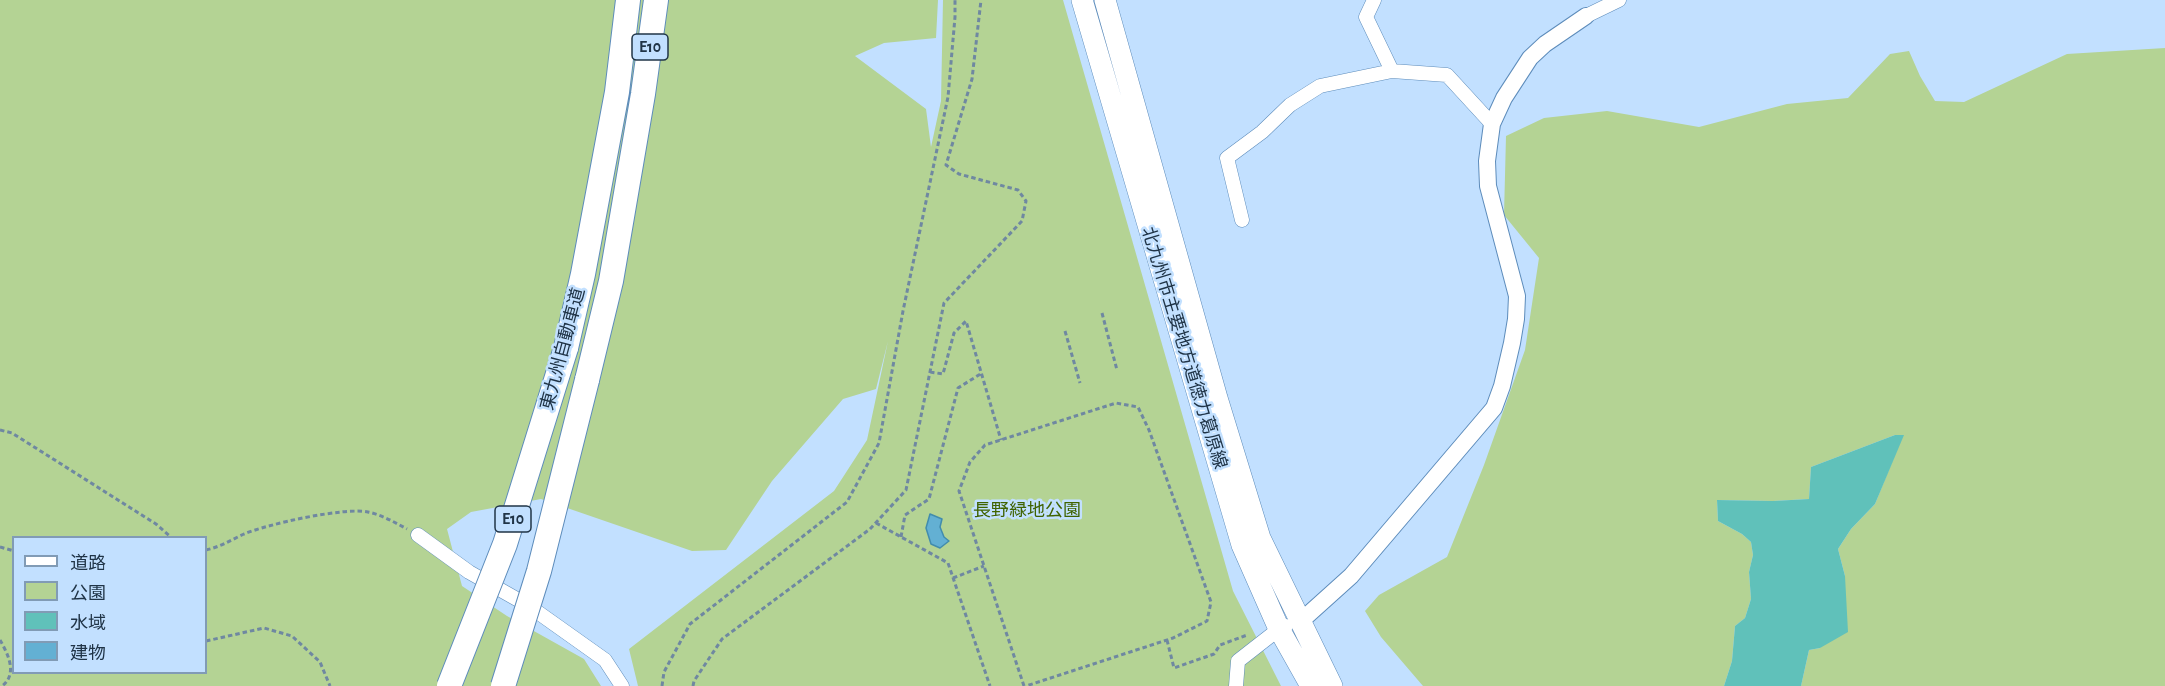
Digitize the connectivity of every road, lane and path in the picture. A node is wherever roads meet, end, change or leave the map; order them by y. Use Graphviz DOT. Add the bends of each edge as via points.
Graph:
graph roads {
  1 [pos="628,0"];
  2 [pos="656,0"];
  3 [pos="955,0"];
  4 [pos="981,0"];
  5 [pos="1082,0"];
  6 [pos="1105,0"];
  7 [pos="1374,0"];
  8 [pos="1619,0"];
  9 [pos="1586,16"];
  10 [pos="1392,71"];
  11 [pos="1492,124"];
  12 [pos="1242,220"];
  13 [pos="1102,313"];
  14 [pos="1065,331"];
  15 [pos="1117,370"];
  16 [pos="930,372"];
  17 [pos="982,373"];
  18 [pos="1080,383"];
  19 [pos="0,430"];
  20 [pos="1001,440"];
  21 [pos="876,523"];
  22 [pos="418,535"];
  23 [pos="171,536"];
  24 [pos="901,537"];
  25 [pos="207,550"];
  26 [pos="984,566"];
  27 [pos="953,578"];
  28 [pos="1301,621"];
  29 [pos="1279,629"];
  30 [pos="1252,633"];
  31 [pos="0,640"];
  32 [pos="1167,640"];
  33 [pos="207,641"];
  34 [pos="2,686"];
  35 [pos="330,686"];
  36 [pos="449,686"];
  37 [pos="503,686"];
  38 [pos="622,686"];
  39 [pos="662,686"];
  40 [pos="693,686"];
  41 [pos="990,686"];
  42 [pos="1025,686"];
  43 [pos="1236,686"];
  44 [pos="1311,686"];
  45 [pos="1332,686"];
  1 -- 36 [label="highway, 東九州自動車道 / E10, bridge" via="617,92 566,348 505,544"];
  2 -- 37 [label="highway, 東九州自動車道 / E10, bridge" via="644,94 611,281 539,571"];
  3 -- 39 [label="path" via="948,97 879,443 847,502 690,624 664,672"];
  4 -- 16 [label="path" via="972,79 946,165 959,174 1018,190 1026,201 1023,221 944,303"];
  5 -- 29 [label="main road, 北九州市主要地方道徳力葛原線" via="1242,544"];
  6 -- 28 [label="main road, 北九州市主要地方道徳力葛原線" via="1260,538"];
  7 -- 10 [label="street" via="1366,17"];
  8 -- 9 [label="street"];
  9 -- 11 [label="street" via="1530,58"];
  10 -- 11 [label="street" via="1447,75"];
  10 -- 12 [label="street" via="1320,86 1290,105 1227,158"];
  11 -- 28 [label="street" via="1488,186 1517,296 1512,343 1494,408 1351,576"];
  13 -- 15 [label="path"];
  14 -- 18 [label="path"];
  16 -- 17 [label="path" via="943,374 954,333 966,321"];
  16 -- 21 [label="path" via="906,490"];
  17 -- 20 [label="path"];
  17 -- 24 [label="path" via="958,388 929,499 905,514"];
  19 -- 23 [label="path" via="12,433"];
  20 -- 26 [label="path" via="985,445 970,462 959,491"];
  20 -- 32 [label="path" via="1116,403 1138,407 1210,602 1207,621"];
  21 -- 24 [label="path"];
  21 -- 40 [label="path" via="722,639"];
  22 -- 25 [label="path" via="386,518 366,512 344,512 245,533"];
  22 -- 38 [label="street" via="605,660"];
  24 -- 27 [label="path" via="948,563"];
  26 -- 27 [label="path"];
  26 -- 42 [label="path"];
  27 -- 41 [label="path"];
  28 -- 29 [label="street"];
  28 -- 45 [label="main road, 北九州市主要地方道徳力葛原線"];
  29 -- 43 [label="street" via="1238,661"];
  29 -- 44 [label="main road, 北九州市主要地方道徳力葛原線"];
  30 -- 32 [label="path" via="1220,645 1214,654 1173,668"];
  31 -- 34 [label="path" via="11,673"];
  32 -- 42 [label="path"];
  33 -- 35 [label="path" via="264,628 292,636 320,662"];
}
